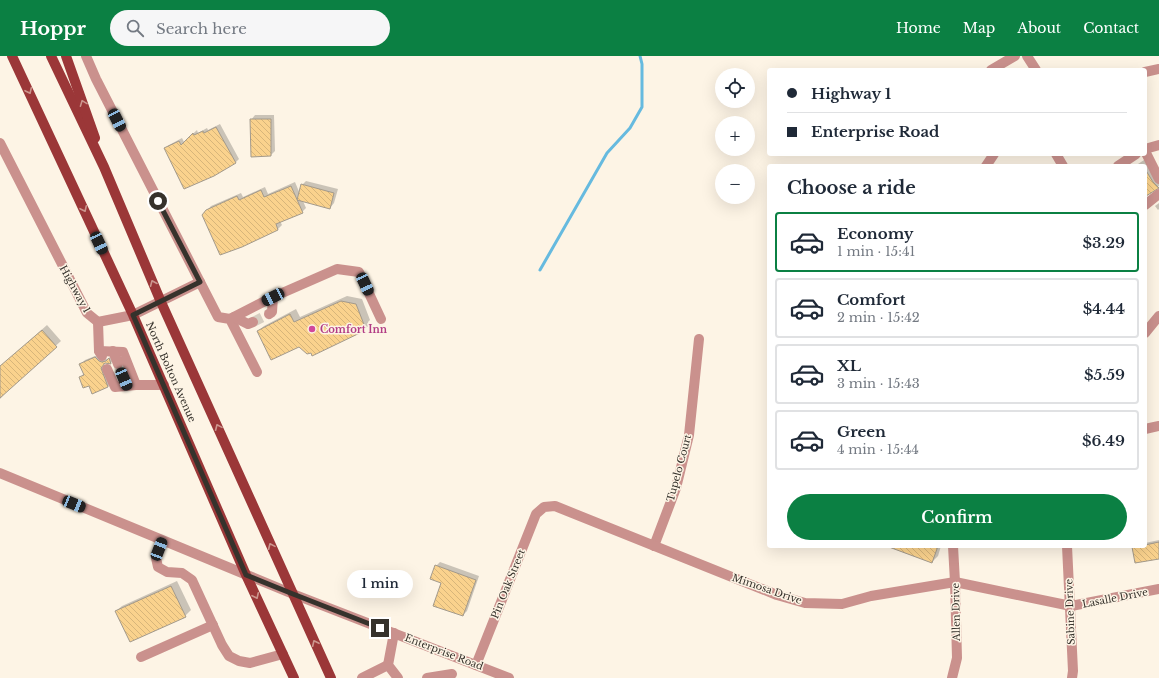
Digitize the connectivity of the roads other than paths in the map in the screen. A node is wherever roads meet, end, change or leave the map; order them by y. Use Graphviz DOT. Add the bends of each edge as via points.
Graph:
graph roads {
  1 [pos="12,56"];
  2 [pos="51,56"];
  3 [pos="66,56"];
  4 [pos="86,56"];
  5 [pos="1015,56"];
  6 [pos="1027,56"];
  7 [pos="994,68"];
  8 [pos="1035,68"];
  9 [pos="1159,69"];
  10 [pos="1147,72"];
  11 [pos="0,143"];
  12 [pos="1159,145"];
  13 [pos="1147,149"];
  14 [pos="1147,154"];
  15 [pos="1133,156"];
  16 [pos="1121,164"];
  17 [pos="104,167"];
  18 [pos="1159,179"];
  19 [pos="1159,194"];
  20 [pos="1147,203"];
  21 [pos="200,282"];
  22 [pos="273,297"];
  23 [pos="161,302"];
  24 [pos="268,314"];
  25 [pos="133,315"];
  26 [pos="1159,316"];
  27 [pos="232,318"];
  28 [pos="381,319"];
  29 [pos="98,322"];
  30 [pos="253,322"];
  31 [pos="1147,331"];
  32 [pos="699,339"];
  33 [pos="113,351"];
  34 [pos="118,364"];
  35 [pos="107,369"];
  36 [pos="257,372"];
  37 [pos="129,384"];
  38 [pos="164,386"];
  39 [pos="1159,426"];
  40 [pos="1147,429"];
  41 [pos="0,473"];
  42 [pos="544,507"];
  43 [pos="162,541"];
  44 [pos="654,546"];
  45 [pos="953,548"];
  46 [pos="1068,548"];
  47 [pos="246,575"];
  48 [pos="955,582"];
  49 [pos="1159,589"];
  50 [pos="293,594"];
  51 [pos="1071,606"];
  52 [pos="213,625"];
  53 [pos="394,633"];
  54 [pos="283,654"];
  55 [pos="141,657"];
  56 [pos="459,658"];
  57 [pos="388,665"];
  58 [pos="476,665"];
  59 [pos="453,676"];
  60 [pos="294,678"];
  61 [pos="331,678"];
  62 [pos="362,678"];
  63 [pos="398,678"];
  64 [pos="427,678"];
  65 [pos="509,678"];
  66 [pos="952,678"];
  67 [pos="1072,678"];
  1 -- 25 [label="main road, North Bolton Avenue, one-way"];
  2 -- 17 [label="main road, North Bolton Avenue"];
  17 -- 3 [label="main road, one-way"];
  4 -- 21 [label="street"];
  5 -- 7 [label="street"];
  6 -- 8 [label="street"];
  9 -- 10 [label="street"];
  11 -- 29 [label="street, Highway 1" via="87,314"];
  12 -- 13 [label="street"];
  14 -- 18 [label="street"];
  15 -- 16 [label="street"];
  23 -- 17 [label="main road, North Bolton Avenue, one-way"];
  19 -- 20 [label="street"];
  21 -- 23 [label="street, Highway 1"];
  21 -- 27 [label="street" via="218,316"];
  22 -- 24 [label="street" via="272,312"];
  22 -- 27 [label="street"];
  22 -- 28 [label="street" via="337,269 359,272"];
  23 -- 25 [label="street, Highway 1"];
  50 -- 23 [label="main road, North Bolton Avenue, one-way"];
  25 -- 29 [label="street, Highway 1"];
  25 -- 38 [label="main road, North Bolton Avenue"];
  26 -- 31 [label="street"];
  27 -- 30 [label="street" via="248,324"];
  27 -- 36 [label="street"];
  29 -- 33 [label="street" via="100,353"];
  32 -- 44 [label="street, Tupelo Court" via="689,435 676,488"];
  33 -- 34 [label="street"];
  33 -- 37 [label="street" via="123,352"];
  35 -- 37 [label="street" via="115,387"];
  37 -- 38 [label="street"];
  38 -- 47 [label="main road, North Bolton Avenue"];
  39 -- 40 [label="street"];
  41 -- 43 [label="street, Enterprise Road"];
  42 -- 44 [label="street, Mimosa Drive" via="555,506"];
  42 -- 58 [label="street, Pin Oak Street" via="536,514"];
  43 -- 47 [label="street, Enterprise Road"];
  43 -- 52 [label="street" via="156,558 158,567 167,572 182,573 192,580"];
  44 -- 48 [label="street, Mimosa Drive" via="777,595 805,603 842,604 871,596"];
  45 -- 48 [label="street, Allen Drive"];
  46 -- 51 [label="street, Sabine Drive"];
  47 -- 50 [label="street, Enterprise Road"];
  47 -- 54 [label="main road, North Bolton Avenue, one-way"];
  48 -- 51 [label="street, Mimosa Drive"];
  48 -- 66 [label="street, Allen Drive" via="957,658"];
  49 -- 51 [label="street, Lasalle Drive"];
  50 -- 53 [label="street, Enterprise Road"];
  61 -- 50 [label="main road, North Bolton Avenue, one-way"];
  51 -- 67 [label="street, Sabine Drive"];
  52 -- 54 [label="street" via="222,645 230,656 239,661 250,663"];
  52 -- 55 [label="street"];
  53 -- 56 [label="street, Enterprise Road"];
  53 -- 57 [label="street"];
  54 -- 60 [label="main road, North Bolton Avenue"];
  56 -- 58 [label="street, Enterprise Road"];
  56 -- 59 [label="street"];
  57 -- 62 [label="street"];
  57 -- 63 [label="street"];
  58 -- 65 [label="street, Enterprise Road"];
  59 -- 64 [label="street"];
}
